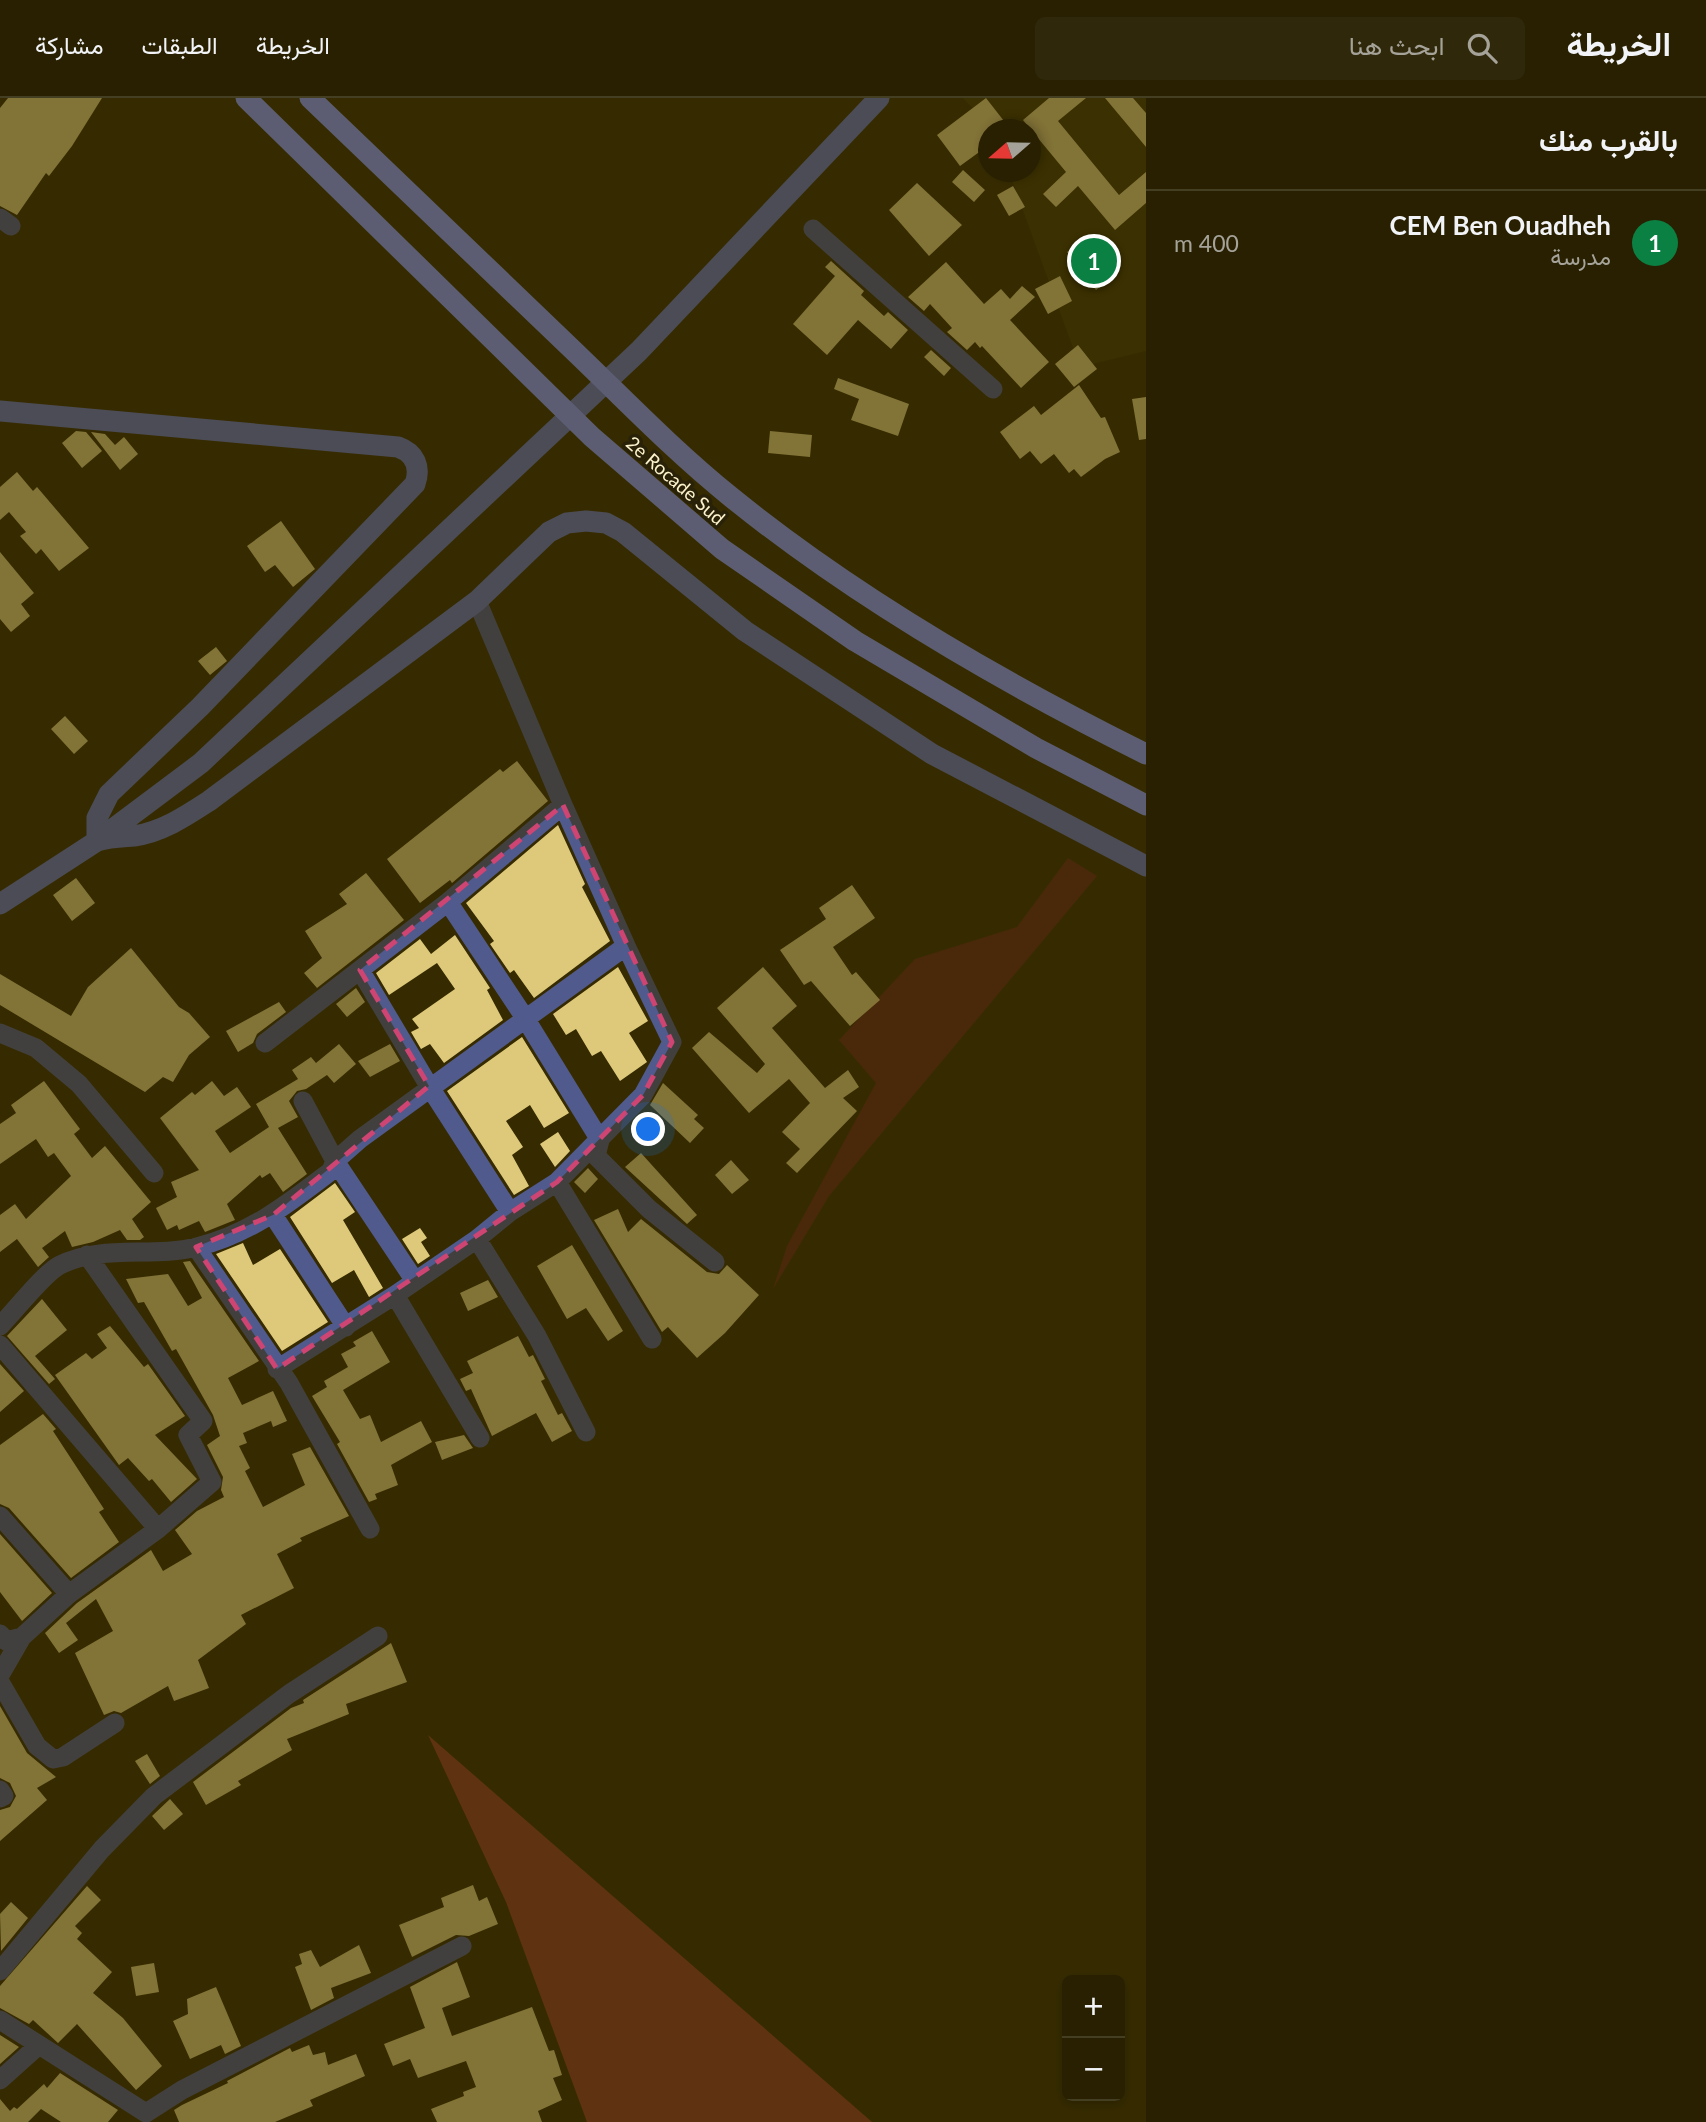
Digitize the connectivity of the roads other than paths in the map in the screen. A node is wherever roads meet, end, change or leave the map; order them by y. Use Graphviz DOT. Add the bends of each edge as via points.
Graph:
graph roads {
  1 [pos="246,98"];
  2 [pos="310,98"];
  3 [pos="879,98"];
  4 [pos="813,229"];
  5 [pos="993,389"];
  6 [pos="0,411"];
  7 [pos="477,601"];
  8 [pos="1146,754"];
  9 [pos="563,805"];
  10 [pos="1146,805"];
  11 [pos="97,841"];
  12 [pos="1146,866"];
  13 [pos="447,902"];
  14 [pos="0,904"];
  15 [pos="626,946"];
  16 [pos="360,970"];
  17 [pos="525,1017"];
  18 [pos="0,1033"];
  19 [pos="265,1043"];
  20 [pos="429,1086"];
  21 [pos="303,1101"];
  22 [pos="600,1140"];
  23 [pos="335,1161"];
  24 [pos="155,1173"];
  25 [pos="557,1182"];
  26 [pos="510,1212"];
  27 [pos="273,1215"];
  28 [pos="477,1239"];
  29 [pos="196,1247"];
  30 [pos="87,1255"];
  31 [pos="715,1262"];
  32 [pos="415,1281"];
  33 [pos="394,1295"];
  34 [pos="0,1326"];
  35 [pos="346,1327"];
  36 [pos="652,1339"];
  37 [pos="0,1345"];
  38 [pos="277,1369"];
  39 [pos="586,1432"];
  40 [pos="480,1438"];
  41 [pos="0,1516"];
  42 [pos="158,1529"];
  43 [pos="370,1529"];
  44 [pos="69,1594"];
  45 [pos="0,1634"];
  46 [pos="378,1636"];
  47 [pos="22,1637"];
  48 [pos="0,1675"];
  49 [pos="0,1682"];
  50 [pos="115,1723"];
  51 [pos="0,1790"];
  52 [pos="0,1798"];
  53 [pos="462,1946"];
  54 [pos="0,1971"];
  55 [pos="0,2020"];
  56 [pos="39,2045"];
  57 [pos="0,2080"];
  58 [pos="144,2114"];
  59 [pos="124,2122"];
  1 -- 10 [label="highway, 2e Rocade Sud" via="592,437 722,549 855,640 1036,748"];
  2 -- 8 [label="highway, 2e Rocade Sud" via="642,418 731,497 936,639 1053,708"];
  3 -- 11 [label="main road" via="639,351 550,437 201,763"];
  4 -- 5 [label="street"];
  6 -- 11 [label="main road" via="397,447 411,454 418,469 415,484 200,708 109,794 97,818"];
  7 -- 9 [label="street"];
  7 -- 11 [label="main road" via="209,802 171,825"];
  7 -- 12 [label="main road" via="549,532 567,523 606,523 623,531 745,631 932,754"];
  9 -- 13 [label="street"];
  9 -- 15 [label="street"];
  11 -- 14 [label="main road"];
  13 -- 16 [label="street"];
  13 -- 17 [label="street"];
  15 -- 17 [label="street"];
  15 -- 22 [label="street" via="672,1042 643,1095"];
  16 -- 19 [label="street"];
  16 -- 20 [label="street"];
  17 -- 20 [label="street"];
  17 -- 22 [label="street"];
  18 -- 24 [label="street" via="36,1048 79,1084"];
  20 -- 23 [label="street"];
  20 -- 26 [label="street"];
  21 -- 23 [label="street"];
  22 -- 25 [label="street"];
  22 -- 31 [label="street" via="597,1156 649,1209"];
  23 -- 27 [label="street" via="331,1171"];
  23 -- 32 [label="street"];
  25 -- 26 [label="street"];
  25 -- 36 [label="street"];
  26 -- 28 [label="street"];
  27 -- 29 [label="street" via="242,1232"];
  27 -- 35 [label="street"];
  28 -- 32 [label="street"];
  28 -- 39 [label="street" via="537,1336"];
  29 -- 30 [label="street"];
  29 -- 38 [label="street"];
  30 -- 34 [label="street" via="57,1266"];
  30 -- 42 [label="street" via="203,1421 188,1435 212,1482"];
  32 -- 33 [label="street"];
  33 -- 35 [label="street"];
  33 -- 40 [label="street"];
  35 -- 38 [label="street"];
  37 -- 42 [label="street"];
  38 -- 43 [label="street"];
  41 -- 44 [label="street"];
  42 -- 44 [label="street"];
  44 -- 47 [label="street"];
  45 -- 47 [label="street" via="6,1641"];
  46 -- 54 [label="street" via="289,1694 154,1796 102,1849"];
  47 -- 48 [label="street"];
  49 -- 50 [label="street" via="37,1746 53,1759"];
  51 -- 52 [label="street" via="4,1796"];
  53 -- 58 [label="street"];
  55 -- 56 [label="street"];
  56 -- 57 [label="street"];
  56 -- 58 [label="street"];
  58 -- 59 [label="street"];
}
